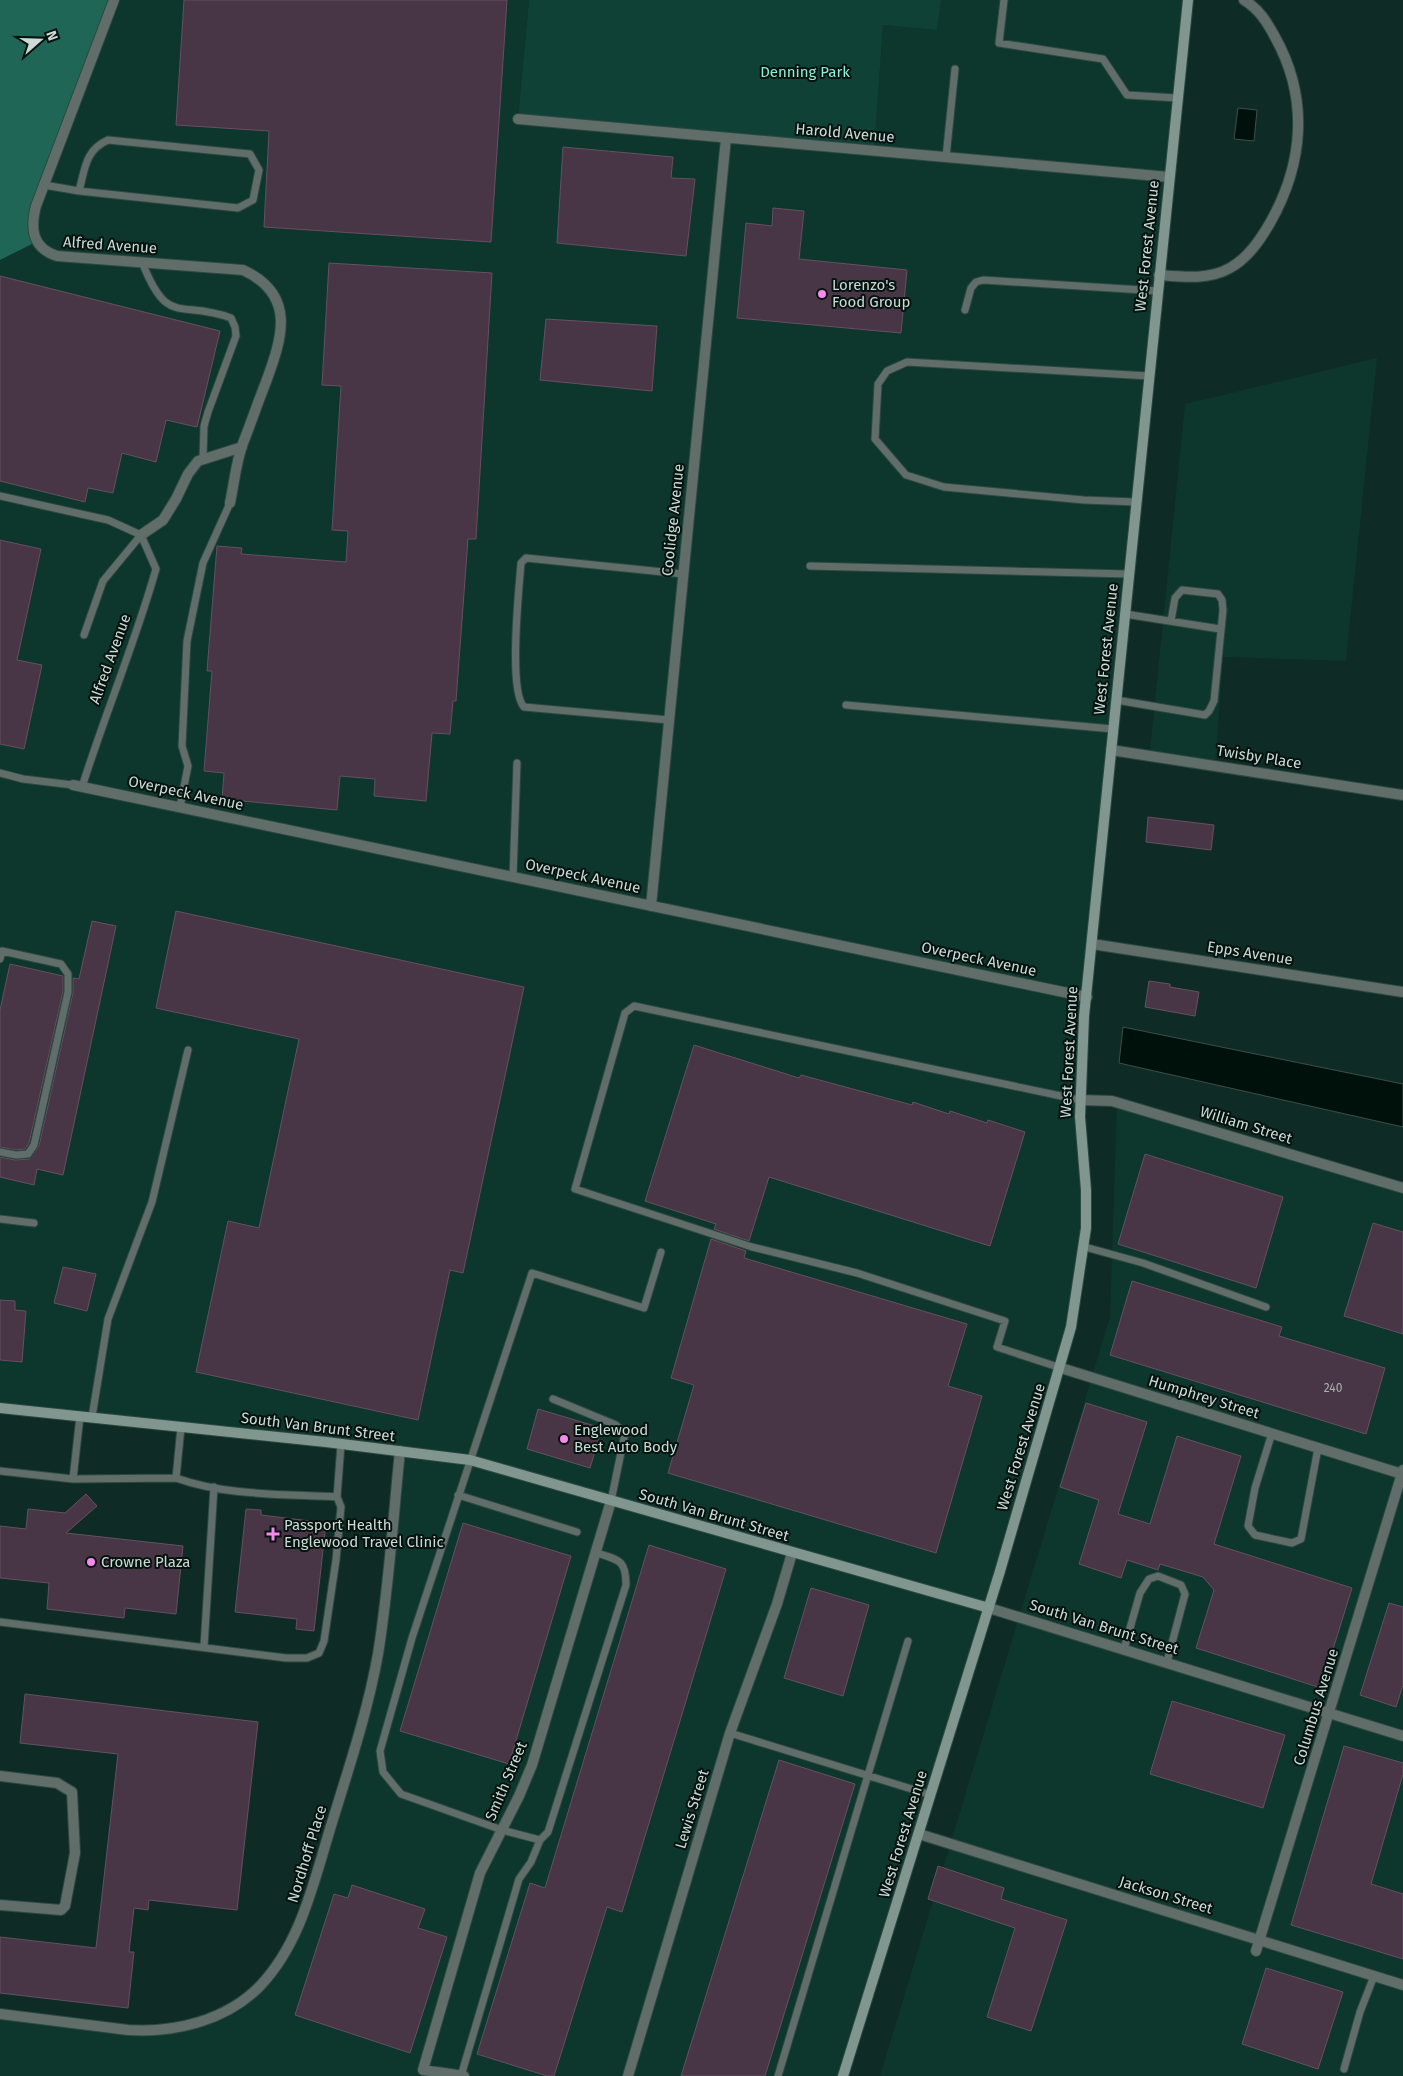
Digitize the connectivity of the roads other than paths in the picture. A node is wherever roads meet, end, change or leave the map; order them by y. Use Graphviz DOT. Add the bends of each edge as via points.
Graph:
graph roads {
  1 [pos="114,0"];
  2 [pos="1004,0"];
  3 [pos="1188,0"];
  4 [pos="1244,0"];
  5 [pos="955,69"];
  6 [pos="1178,98"];
  7 [pos="518,119"];
  8 [pos="726,138"];
  9 [pos="946,157"];
  10 [pos="1169,177"];
  11 [pos="44,185"];
  12 [pos="79,191"];
  13 [pos="142,262"];
  14 [pos="1159,276"];
  15 [pos="1158,291"];
  16 [pos="966,310"];
  17 [pos="1149,376"];
  18 [pos="242,447"];
  19 [pos="203,458"];
  20 [pos="0,496"];
  21 [pos="1136,502"];
  22 [pos="230,503"];
  23 [pos="141,535"];
  24 [pos="810,566"];
  25 [pos="683,574"];
  26 [pos="1129,574"];
  27 [pos="1125,614"];
  28 [pos="1171,621"];
  29 [pos="1220,629"];
  30 [pos="84,635"];
  31 [pos="1116,700"];
  32 [pos="846,705"];
  33 [pos="669,720"];
  34 [pos="1113,729"];
  35 [pos="1111,750"];
  36 [pos="517,763"];
  37 [pos="0,773"];
  38 [pos="77,786"];
  39 [pos="1403,795"];
  40 [pos="180,807"];
  41 [pos="513,877"];
  42 [pos="650,906"];
  43 [pos="1092,944"];
  44 [pos="1,953"];
  45 [pos="1403,992"];
  46 [pos="1086,997"];
  47 [pos="188,1050"];
  48 [pos="1080,1100"];
  49 [pos="0,1152"];
  50 [pos="1403,1188"];
  51 [pos="0,1218"];
  52 [pos="34,1223"];
  53 [pos="1084,1247"];
  54 [pos="661,1252"];
  55 [pos="1266,1307"];
  56 [pos="1061,1368"];
  57 [pos="553,1399"];
  58 [pos="0,1408"];
  59 [pos="80,1416"];
  60 [pos="92,1418"];
  61 [pos="181,1426"];
  62 [pos="1272,1433"];
  63 [pos="341,1444"];
  64 [pos="1318,1448"];
  65 [pos="400,1451"];
  66 [pos="470,1460"];
  67 [pos="0,1471"];
  68 [pos="1403,1473"];
  69 [pos="176,1478"];
  70 [pos="73,1479"];
  71 [pos="214,1487"];
  72 [pos="458,1495"];
  73 [pos="337,1497"];
  74 [pos="611,1501"];
  75 [pos="577,1532"];
  76 [pos="597,1553"];
  77 [pos="792,1553"];
  78 [pos="989,1608"];
  79 [pos="0,1622"];
  80 [pos="908,1642"];
  81 [pos="204,1647"];
  82 [pos="1124,1649"];
  83 [pos="1167,1662"];
  84 [pos="1330,1712"];
  85 [pos="730,1732"];
  86 [pos="1403,1736"];
  87 [pos="0,1776"];
  88 [pos="870,1776"];
  89 [pos="931,1795"];
  90 [pos="502,1830"];
  91 [pos="919,1834"];
  92 [pos="540,1840"];
  93 [pos="0,1904"];
  94 [pos="1260,1940"];
  95 [pos="1256,1951"];
  96 [pos="1374,1976"];
  97 [pos="1403,1985"];
  98 [pos="0,2014"];
  99 [pos="1344,2069"];
  100 [pos="462,2076"];
  101 [pos="628,2076"];
  102 [pos="778,2076"];
  103 [pos="843,2076"];
  1 -- 11 [label="street, Alfred Avenue"];
  2 -- 6 [label="lane" via="999,43 1103,59 1127,95"];
  3 -- 6 [label="street, West Forest Avenue"];
  4 -- 14 [label="street" via="1268,23 1294,85 1298,130 1289,185 1264,234 1239,262 1222,272 1202,276"];
  5 -- 9 [label="lane"];
  6 -- 10 [label="street, West Forest Avenue"];
  7 -- 8 [label="street, Harold Avenue"];
  8 -- 9 [label="street, Harold Avenue"];
  8 -- 25 [label="street, Coolidge Avenue"];
  9 -- 10 [label="street, Harold Avenue"];
  10 -- 14 [label="street, West Forest Avenue"];
  11 -- 12 [label="lane"];
  11 -- 13 [label="street, Alfred Avenue" via="32,228 36,242 43,250 57,256"];
  12 -- 12 [label="lane" via="238,208 253,200 259,170 250,154 108,140 90,153"];
  13 -- 18 [label="street, Alfred Avenue" via="243,270 261,281 275,297 281,315 279,346"];
  13 -- 19 [label="lane" via="162,301 178,309 231,318 235,327 236,336 204,426"];
  14 -- 15 [label="street, West Forest Avenue"];
  15 -- 16 [label="lane" via="983,280 971,288"];
  15 -- 17 [label="street, West Forest Avenue"];
  17 -- 21 [label="street, West Forest Avenue"];
  17 -- 21 [label="lane" via="907,362 887,371 878,384 874,439 906,475 944,487"];
  18 -- 19 [label="street"];
  18 -- 22 [label="street, Alfred Avenue"];
  19 -- 23 [label="street" via="188,474 164,520"];
  20 -- 23 [label="lane" via="108,520"];
  21 -- 26 [label="street, West Forest Avenue"];
  22 -- 40 [label="lane" via="203,563 187,641 182,746 188,766"];
  23 -- 30 [label="lane" via="104,581"];
  23 -- 38 [label="lane, Alfred Avenue" via="156,570 142,616"];
  24 -- 26 [label="lane"];
  25 -- 33 [label="street, Coolidge Avenue"];
  25 -- 33 [label="lane" via="526,558 521,563 515,623 518,681 524,707"];
  26 -- 27 [label="street, West Forest Avenue"];
  27 -- 28 [label="lane"];
  27 -- 31 [label="street, West Forest Avenue"];
  28 -- 29 [label="lane"];
  28 -- 29 [label="lane" via="1175,598 1182,590 1218,594 1223,610"];
  29 -- 31 [label="lane" via="1214,701 1210,711 1204,714"];
  31 -- 34 [label="street, West Forest Avenue"];
  32 -- 34 [label="lane"];
  33 -- 42 [label="street, Coolidge Avenue"];
  34 -- 35 [label="street, West Forest Avenue"];
  35 -- 39 [label="street, Twisby Place"];
  35 -- 43 [label="street, West Forest Avenue"];
  36 -- 41 [label="lane"];
  37 -- 38 [label="lane"];
  38 -- 40 [label="street, Overpeck Avenue"];
  40 -- 41 [label="street, Overpeck Avenue"];
  41 -- 42 [label="street, Overpeck Avenue"];
  42 -- 46 [label="street, Overpeck Avenue"];
  43 -- 45 [label="street, Epps Avenue"];
  43 -- 46 [label="street, West Forest Avenue"];
  44 -- 49 [label="lane" via="61,964 68,974 68,992 34,1145 28,1154"];
  46 -- 48 [label="street, West Forest Avenue"];
  47 -- 60 [label="lane" via="152,1202 108,1319"];
  48 -- 50 [label="street, William Street" via="1112,1101"];
  48 -- 53 [label="street, West Forest Avenue" via="1086,1190"];
  48 -- 56 [label="lane, Humphrey Street" via="634,1006 625,1013 575,1189 752,1248 857,1273 1005,1321 997,1347"];
  51 -- 52 [label="lane"];
  53 -- 55 [label="lane" via="1143,1263"];
  53 -- 56 [label="street, West Forest Avenue"];
  54 -- 66 [label="lane" via="644,1308 532,1273"];
  56 -- 62 [label="street, Humphrey Street"];
  56 -- 78 [label="street, West Forest Avenue"];
  57 -- 74 [label="lane" via="616,1425 625,1433"];
  58 -- 59 [label="street, South Van Brunt Street"];
  59 -- 60 [label="street, South Van Brunt Street"];
  59 -- 70 [label="lane"];
  60 -- 61 [label="street, South Van Brunt Street"];
  61 -- 63 [label="street, South Van Brunt Street"];
  61 -- 69 [label="lane"];
  62 -- 64 [label="street, Humphrey Street"];
  62 -- 64 [label="lane" via="1255,1488 1248,1526 1254,1535 1292,1543 1301,1539"];
  63 -- 65 [label="street, South Van Brunt Street"];
  63 -- 73 [label="lane"];
  64 -- 68 [label="street, Humphrey Street"];
  65 -- 66 [label="street, South Van Brunt Street"];
  65 -- 98 [label="street, Nordhoff Place" via="381,1628 363,1720 307,1907 278,1964 259,1987 240,2001 205,2020 174,2028 128,2030"];
  66 -- 72 [label="lane"];
  66 -- 74 [label="street, South Van Brunt Street"];
  67 -- 70 [label="lane"];
  68 -- 84 [label="street, Columbus Avenue"];
  69 -- 70 [label="lane"];
  69 -- 71 [label="lane"];
  71 -- 73 [label="lane"];
  71 -- 81 [label="lane"];
  72 -- 75 [label="lane"];
  72 -- 90 [label="lane" via="380,1751 383,1772 401,1794"];
  73 -- 81 [label="lane" via="341,1507 336,1560 324,1642 319,1653 307,1658 286,1658"];
  74 -- 76 [label="street, Smith Street"];
  74 -- 77 [label="street, South Van Brunt Street"];
  76 -- 90 [label="street, Smith Street" via="532,1765"];
  76 -- 92 [label="lane" via="618,1560 626,1569 626,1585 548,1832"];
  77 -- 78 [label="street, South Van Brunt Street"];
  77 -- 85 [label="street, Lewis Street" via="777,1604"];
  78 -- 82 [label="street, South Van Brunt Street"];
  78 -- 89 [label="street, West Forest Avenue"];
  79 -- 81 [label="lane"];
  80 -- 88 [label="lane"];
  82 -- 83 [label="street, South Van Brunt Street"];
  82 -- 83 [label="lane" via="1140,1593 1149,1579 1158,1576 1181,1585 1185,1594"];
  83 -- 84 [label="street, South Van Brunt Street"];
  84 -- 86 [label="street, South Van Brunt Street"];
  84 -- 94 [label="street, Columbus Avenue"];
  85 -- 88 [label="lane"];
  85 -- 101 [label="street, Lewis Street"];
  87 -- 93 [label="street" via="57,1782 72,1792 75,1854 65,1906 61,1910"];
  88 -- 89 [label="lane"];
  88 -- 102 [label="lane"];
  89 -- 91 [label="street, West Forest Avenue"];
  90 -- 92 [label="lane"];
  90 -- 100 [label="street, Smith Street" via="480,1873 423,2070"];
  91 -- 94 [label="street, Jackson Street"];
  91 -- 103 [label="street, West Forest Avenue"];
  92 -- 100 [label="lane" via="532,1862 518,1879"];
  94 -- 95 [label="street, Columbus Avenue"];
  94 -- 96 [label="street, Jackson Street"];
  96 -- 97 [label="street, Jackson Street"];
  96 -- 99 [label="lane"];
}
